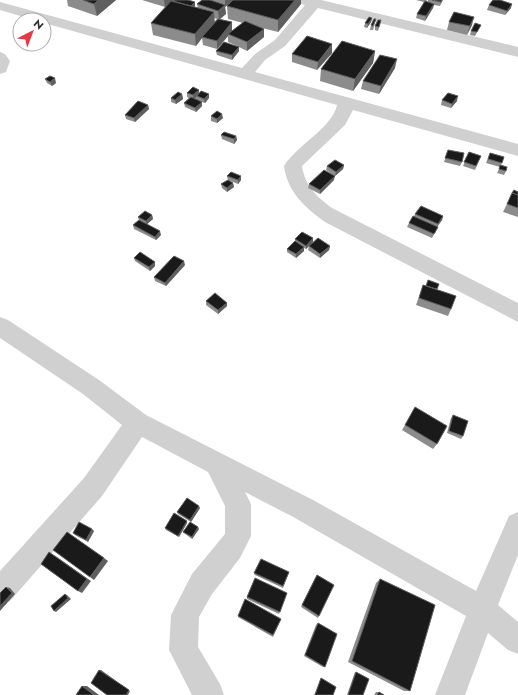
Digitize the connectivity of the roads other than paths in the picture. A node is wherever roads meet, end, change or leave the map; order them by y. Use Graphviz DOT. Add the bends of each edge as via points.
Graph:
graph roads {
  1 [pos="309,1"];
  2 [pos="0,6"];
  3 [pos="518,52"];
  4 [pos="0,57"];
  5 [pos="0,69"];
  6 [pos="245,74"];
  7 [pos="346,101"];
  8 [pos="518,150"];
  9 [pos="518,313"];
  10 [pos="0,326"];
  11 [pos="138,423"];
  12 [pos="217,464"];
  13 [pos="518,526"];
  14 [pos="0,591"];
  15 [pos="482,610"];
  16 [pos="518,640"];
  17 [pos="209,695"];
  18 [pos="450,695"];
  1 -- 3 [label="street"];
  1 -- 6 [label="street" via="294,28 280,43 260,57"];
  2 -- 6 [label="street"];
  4 -- 5 [label="street"];
  6 -- 7 [label="street"];
  7 -- 8 [label="street"];
  7 -- 9 [label="street" via="344,113 339,121 292,166 300,188 315,206 332,217"];
  10 -- 11 [label="street" via="91,387"];
  11 -- 12 [label="street"];
  11 -- 14 [label="street" via="93,486"];
  12 -- 15 [label="street" via="304,509"];
  12 -- 17 [label="street" via="238,504 238,536 231,549 202,584 185,615 183,650"];
  13 -- 15 [label="street"];
  15 -- 16 [label="street"];
  15 -- 18 [label="street"];
}
